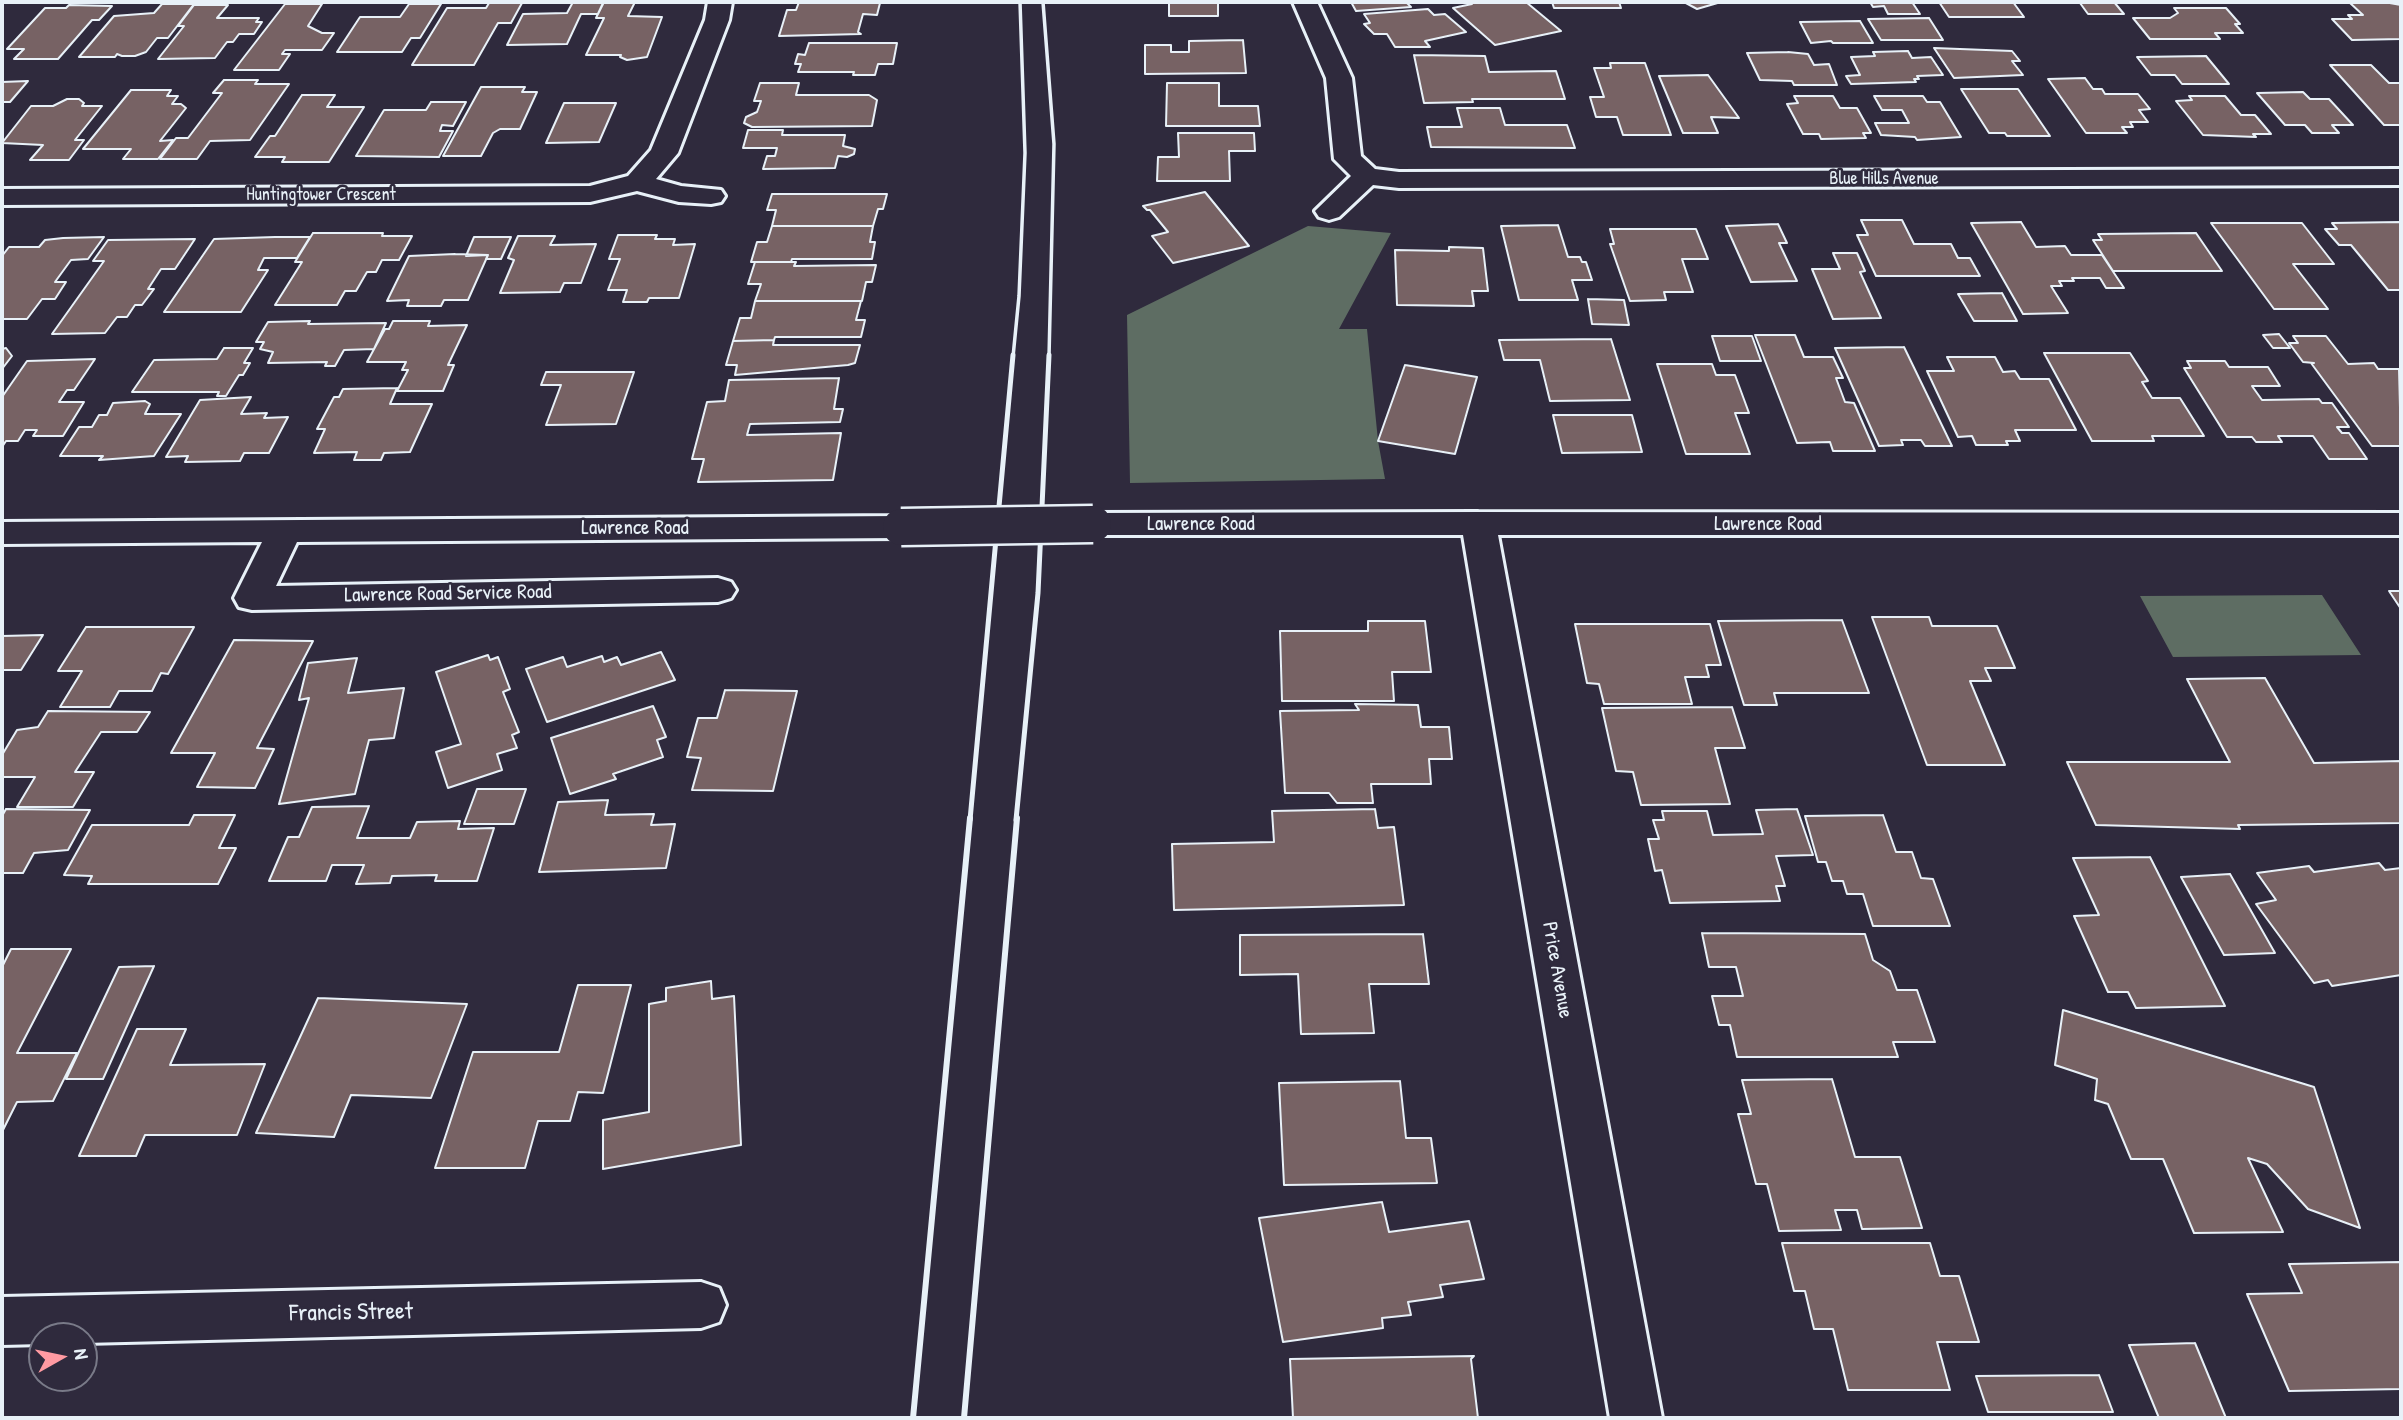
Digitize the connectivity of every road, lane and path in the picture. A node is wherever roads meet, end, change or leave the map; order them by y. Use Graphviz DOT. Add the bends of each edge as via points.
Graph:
graph roads {
  1 [pos="720,2"];
  2 [pos="1305,2"];
  3 [pos="1367,176"];
  4 [pos="2401,177"];
  5 [pos="638,182"];
  6 [pos="711,196"];
  7 [pos="2,197"];
  8 [pos="1329,211"];
  9 [pos="1478,523"];
  10 [pos="2401,524"];
  11 [pos="285,531"];
  12 [pos="2,533"];
  13 [pos="718,590"];
  14 [pos="701,1305"];
  15 [pos="2,1321"];
  16 [pos="1636,1418"];
  1 -- 5 [label="street" via="718,20 664,153"];
  2 -- 3 [label="street" via="1339,78 1348,159"];
  3 -- 4 [label="street, Blue Hills Avenue" via="1399,180"];
  3 -- 8 [label="street"];
  5 -- 6 [label="street" via="679,194"];
  5 -- 7 [label="street, Huntingtower Crescent" via="590,194"];
  9 -- 10 [label="street, Lawrence Road"];
  9 -- 11 [label="street, Lawrence Road, bridge"];
  9 -- 16 [label="street, Price Avenue"];
  11 -- 12 [label="street, Lawrence Road"];
  11 -- 13 [label="street, Lawrence Road Service Road" via="252,598"];
  14 -- 15 [label="street, Francis Street"];
}
